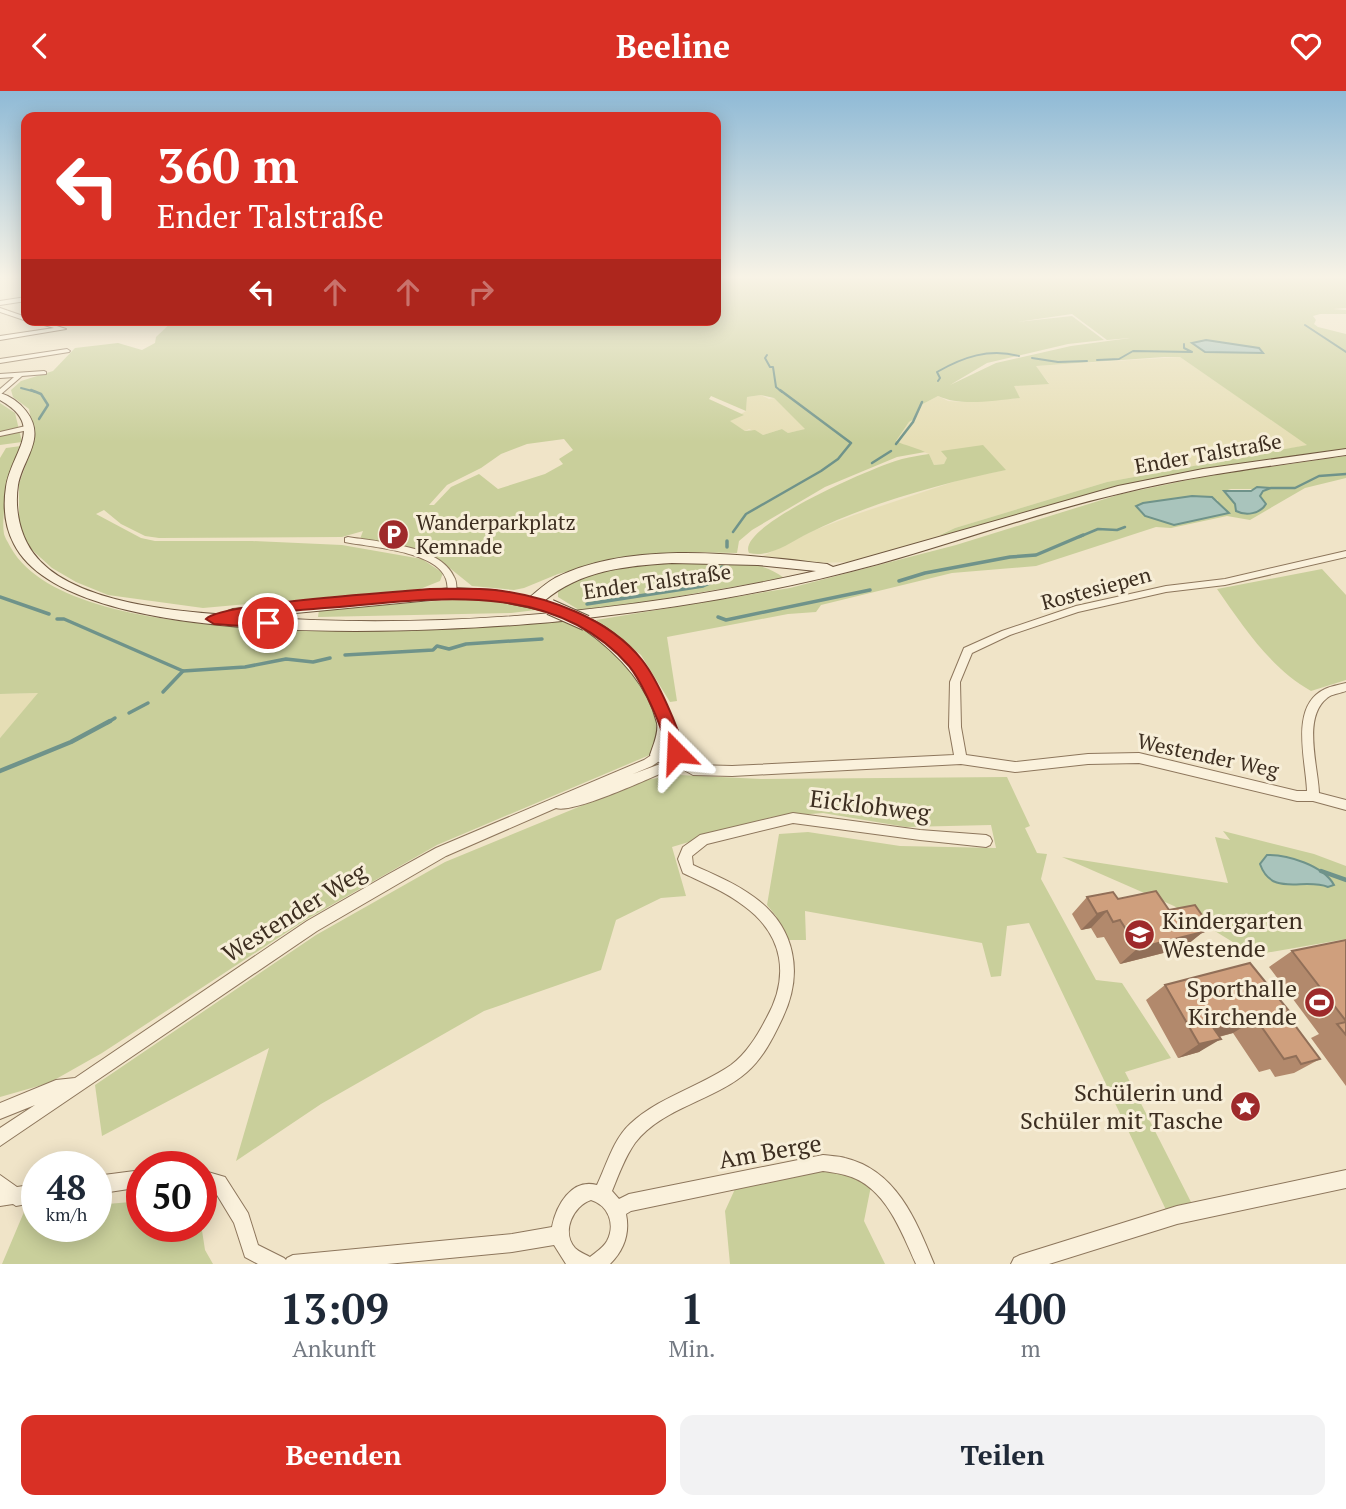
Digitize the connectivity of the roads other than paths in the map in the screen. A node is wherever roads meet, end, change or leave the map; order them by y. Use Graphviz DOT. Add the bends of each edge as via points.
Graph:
graph roads {
  1 [pos="37,333"];
  2 [pos="0,338"];
  3 [pos="68,351"];
  4 [pos="0,361"];
  5 [pos="44,373"];
  6 [pos="0,376"];
  7 [pos="19,376"];
  8 [pos="0,395"];
  9 [pos="30,427"];
  10 [pos="0,434"];
  11 [pos="1346,452"];
  12 [pos="348,540"];
  13 [pos="1346,555"];
  14 [pos="746,559"];
  15 [pos="840,569"];
  16 [pos="792,581"];
  17 [pos="452,593"];
  18 [pos="533,601"];
  19 [pos="214,619"];
  20 [pos="1346,687"];
  21 [pos="666,757"];
  22 [pos="961,759"];
  23 [pos="1313,796"];
  24 [pos="1346,805"];
  25 [pos="986,841"];
  26 [pos="79,1084"];
  27 [pos="0,1111"];
  28 [pos="0,1138"];
  29 [pos="1346,1179"];
  30 [pos="217,1183"];
  31 [pos="0,1184"];
  32 [pos="602,1194"];
  33 [pos="8,1197"];
  34 [pos="617,1210"];
  35 [pos="560,1235"];
  36 [pos="278,1264"];
  37 [pos="293,1264"];
  38 [pos="585,1264"];
  39 [pos="596,1264"];
  40 [pos="925,1264"];
  41 [pos="1020,1264"];
  1 -- 2 [label="street"];
  3 -- 4 [label="street"];
  5 -- 7 [label="street"];
  6 -- 7 [label="street"];
  7 -- 8 [label="street"];
  8 -- 9 [label="main road" via="20,410"];
  9 -- 10 [label="street"];
  9 -- 19 [label="main road, Ender Talstraße" via="30,439 12,485 12,530 42,572 102,600"];
  11 -- 15 [label="main road, Ender Talstraße" via="1118,490"];
  12 -- 17 [label="street" via="427,556 448,572 454,583"];
  13 -- 22 [label="street, Rostesiepen" via="1076,609 968,651 955,682"];
  14 -- 15 [label="main road"];
  14 -- 16 [label="main road"];
  14 -- 18 [label="main road" via="695,557 598,568 561,579"];
  15 -- 16 [label="main road, Ender Talstraße"];
  16 -- 19 [label="main road, Ender Talstraße" via="641,608 486,622 354,626"];
  17 -- 18 [label="main road"];
  17 -- 19 [label="main road" via="257,610"];
  18 -- 21 [label="main road, bridge" via="586,623 636,664 675,743 676,752"];
  20 -- 23 [label="street, Westender Weg" via="1324,695 1309,716 1305,735"];
  21 -- 22 [label="street, Westender Weg" via="693,769 732,771"];
  21 -- 26 [label="street, Westender Weg" via="667,766 441,852 312,926"];
  22 -- 23 [label="street, Westender Weg" via="1015,767 1139,758"];
  23 -- 24 [label="street"];
  25 -- 32 [label="street, Eicklohweg" via="793,818 692,845 684,855 688,869 734,891 775,925 788,969 787,996 767,1035 740,1068 646,1121 631,1135"];
  26 -- 27 [label="street, Westender Weg" via="56,1088"];
  26 -- 28 [label="street, Westender Weg"];
  29 -- 41 [label="street" via="1177,1215"];
  30 -- 36 [label="street" via="242,1219 251,1251"];
  31 -- 33 [label="street"];
  32 -- 34 [label="street"];
  32 -- 35 [label="street" via="592,1191 571,1201 563,1213"];
  34 -- 39 [label="street" via="615,1245"];
  34 -- 40 [label="street, Am Berge" via="629,1203 823,1163 840,1164 886,1187"];
  35 -- 37 [label="street"];
  35 -- 38 [label="street" via="566,1252"];
}
